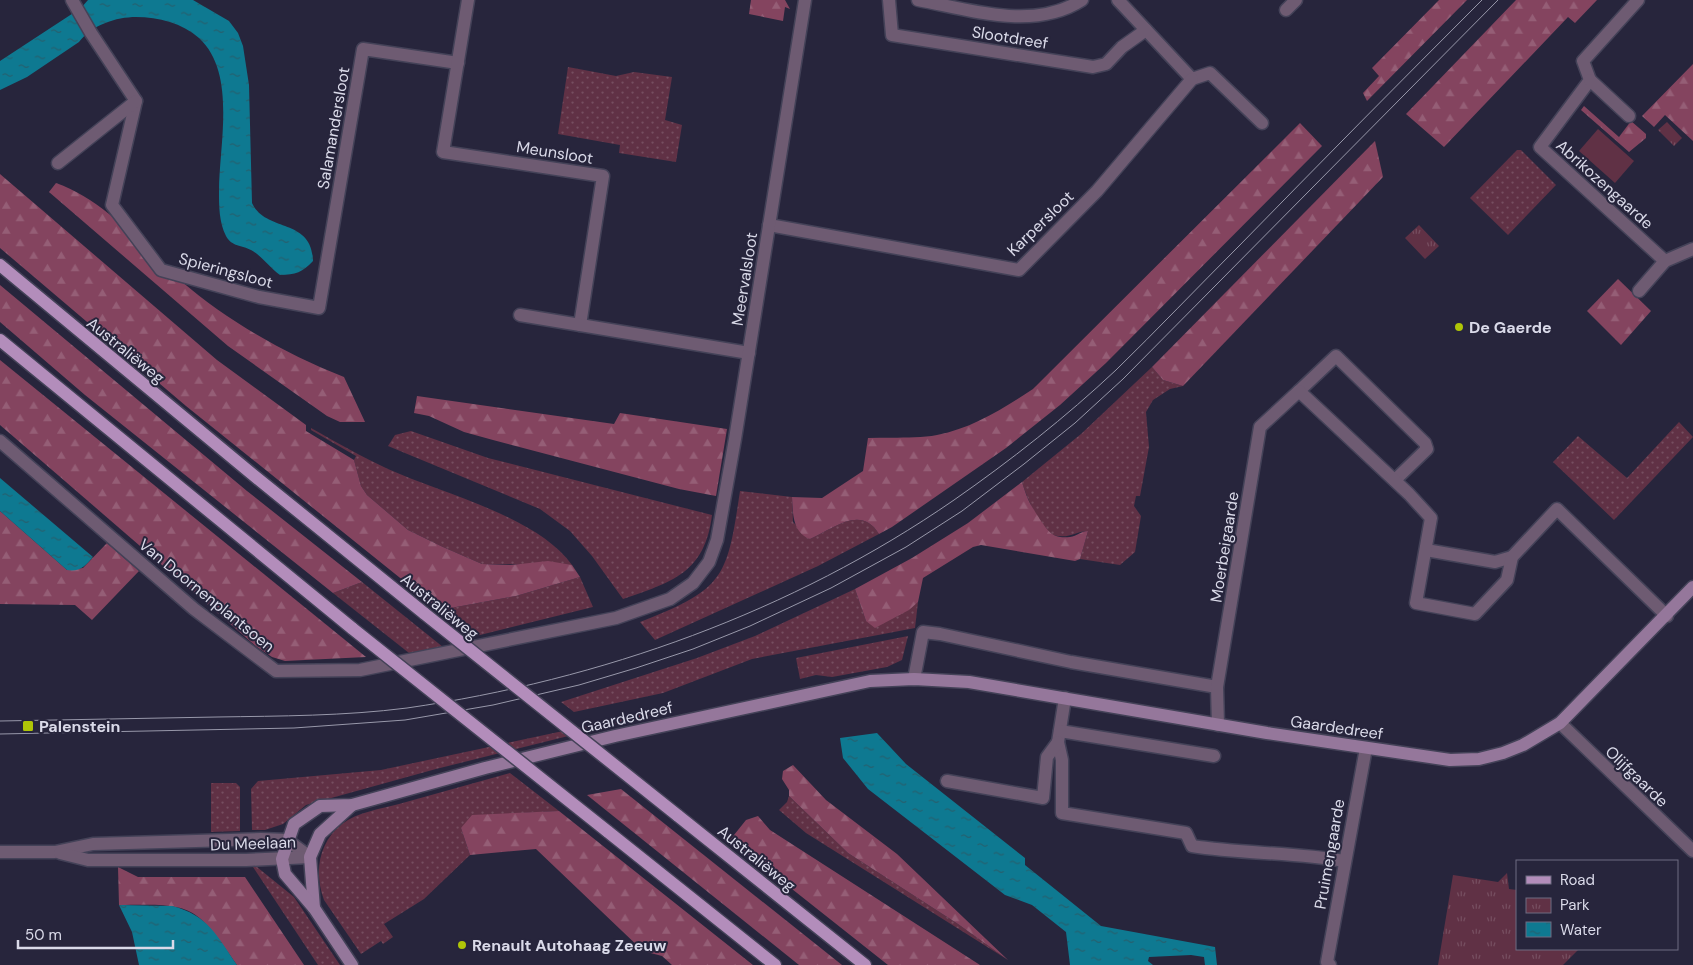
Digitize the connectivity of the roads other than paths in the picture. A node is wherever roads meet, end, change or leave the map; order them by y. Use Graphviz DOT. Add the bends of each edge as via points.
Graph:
graph roads {
  1 [pos="72,0"];
  2 [pos="468,0"];
  3 [pos="805,0"];
  4 [pos="889,0"];
  5 [pos="918,0"];
  6 [pos="1082,0"];
  7 [pos="1118,0"];
  8 [pos="1296,0"];
  9 [pos="1638,0"];
  10 [pos="960,4"];
  11 [pos="1286,10"];
  12 [pos="1146,30"];
  13 [pos="458,63"];
  14 [pos="1192,79"];
  15 [pos="1590,80"];
  16 [pos="136,102"];
  17 [pos="1628,116"];
  18 [pos="1262,124"];
  19 [pos="58,163"];
  20 [pos="770,225"];
  21 [pos="1693,250"];
  22 [pos="1665,261"];
  23 [pos="0,266"];
  24 [pos="1639,291"];
  25 [pos="319,308"];
  26 [pos="520,315"];
  27 [pos="580,325"];
  28 [pos="0,340"];
  29 [pos="749,353"];
  30 [pos="1299,392"];
  31 [pos="0,441"];
  32 [pos="1395,480"];
  33 [pos="1426,550"];
  34 [pos="1512,557"];
  35 [pos="709,562"];
  36 [pos="1693,587"];
  37 [pos="1666,616"];
  38 [pos="914,680"];
  39 [pos="1217,687"];
  40 [pos="1065,698"];
  41 [pos="1560,723"];
  42 [pos="1218,725"];
  43 [pos="1059,737"];
  44 [pos="1366,748"];
  45 [pos="1214,756"];
  46 [pos="946,781"];
  47 [pos="352,805"];
  48 [pos="287,840"];
  49 [pos="1693,851"];
  50 [pos="0,852"];
  51 [pos="55,852"];
  52 [pos="310,857"];
  53 [pos="282,859"];
  54 [pos="1344,861"];
  55 [pos="314,908"];
  56 [pos="352,965"];
  57 [pos="775,965"];
  58 [pos="865,965"];
  59 [pos="1330,965"];
  1 -- 16 [label="street"];
  2 -- 13 [label="street"];
  3 -- 20 [label="street, Meervalsloot"];
  4 -- 12 [label="street, Slootdreef" via="892,35 1093,67 1106,64 1122,47"];
  5 -- 10 [label="street, Slootdreef"];
  6 -- 10 [label="street, Slootdreef" via="1067,10 1018,18"];
  7 -- 12 [label="street"];
  8 -- 11 [label="street"];
  9 -- 15 [label="street" via="1583,61"];
  12 -- 14 [label="street"];
  13 -- 25 [label="street, Salamandersloot" via="363,49"];
  13 -- 27 [label="street, Meunsloot" via="443,152 603,176"];
  14 -- 18 [label="street" via="1210,73"];
  14 -- 20 [label="street, Karpersloot" via="1097,191 1019,270"];
  15 -- 17 [label="street"];
  15 -- 22 [label="street, Abrikozengaarde" via="1540,147"];
  16 -- 19 [label="street"];
  16 -- 25 [label="street, Spieringsloot" via="112,205 161,270 259,297"];
  20 -- 29 [label="street, Meervalsloot"];
  21 -- 22 [label="street"];
  22 -- 24 [label="street"];
  23 -- 58 [label="main road, Australiëweg, bridge" via="244,468"];
  26 -- 27 [label="street"];
  27 -- 29 [label="street"];
  28 -- 57 [label="main road, bridge" via="353,629"];
  29 -- 35 [label="street, Meervalsloot" via="717,540"];
  30 -- 32 [label="street"];
  30 -- 32 [label="street, Moerbeigaarde" via="1336,356 1425,443 1427,449"];
  30 -- 39 [label="street, Moerbeigaarde" via="1260,427"];
  31 -- 35 [label="street, Van Doornenplantsoen" via="194,609 276,671 360,670 616,618 670,599 693,583"];
  32 -- 33 [label="street" via="1431,518"];
  33 -- 34 [label="street" via="1495,562"];
  33 -- 34 [label="street" via="1416,603 1475,614 1508,580"];
  34 -- 37 [label="street" via="1558,509"];
  36 -- 37 [label="street, Gaardedreef"];
  37 -- 41 [label="street, Gaardedreef"];
  38 -- 39 [label="street" via="923,632"];
  38 -- 40 [label="street, Gaardedreef" via="969,682"];
  38 -- 47 [label="street, Gaardedreef" via="870,681 615,736"];
  39 -- 42 [label="street, Moerbeigaarde"];
  40 -- 42 [label="street, Gaardedreef"];
  40 -- 43 [label="street"];
  41 -- 44 [label="street, Gaardedreef" via="1523,745 1479,759 1450,760"];
  41 -- 49 [label="street, Olijfgaarde"];
  42 -- 44 [label="street, Gaardedreef"];
  43 -- 45 [label="street"];
  43 -- 46 [label="street" via="1047,757 1043,798"];
  43 -- 54 [label="street" via="1062,813 1186,832 1192,846"];
  44 -- 54 [label="street, Pruimengaarde"];
  47 -- 48 [label="street, Gaardedreef" via="320,806 294,824"];
  47 -- 52 [label="street, Gaardedreef" via="320,834"];
  48 -- 51 [label="street, Du Meelaan" via="93,844"];
  48 -- 52 [label="street, Du Meelaan"];
  48 -- 53 [label="street, Gaardedreef"];
  50 -- 51 [label="street, Du Meelaan"];
  51 -- 53 [label="street, Du Meelaan" via="88,860"];
  52 -- 53 [label="street, Du Meelaan"];
  52 -- 55 [label="street"];
  53 -- 55 [label="street" via="285,874"];
  54 -- 59 [label="street, Pruimengaarde" via="1327,962"];
  55 -- 56 [label="street"];
}
